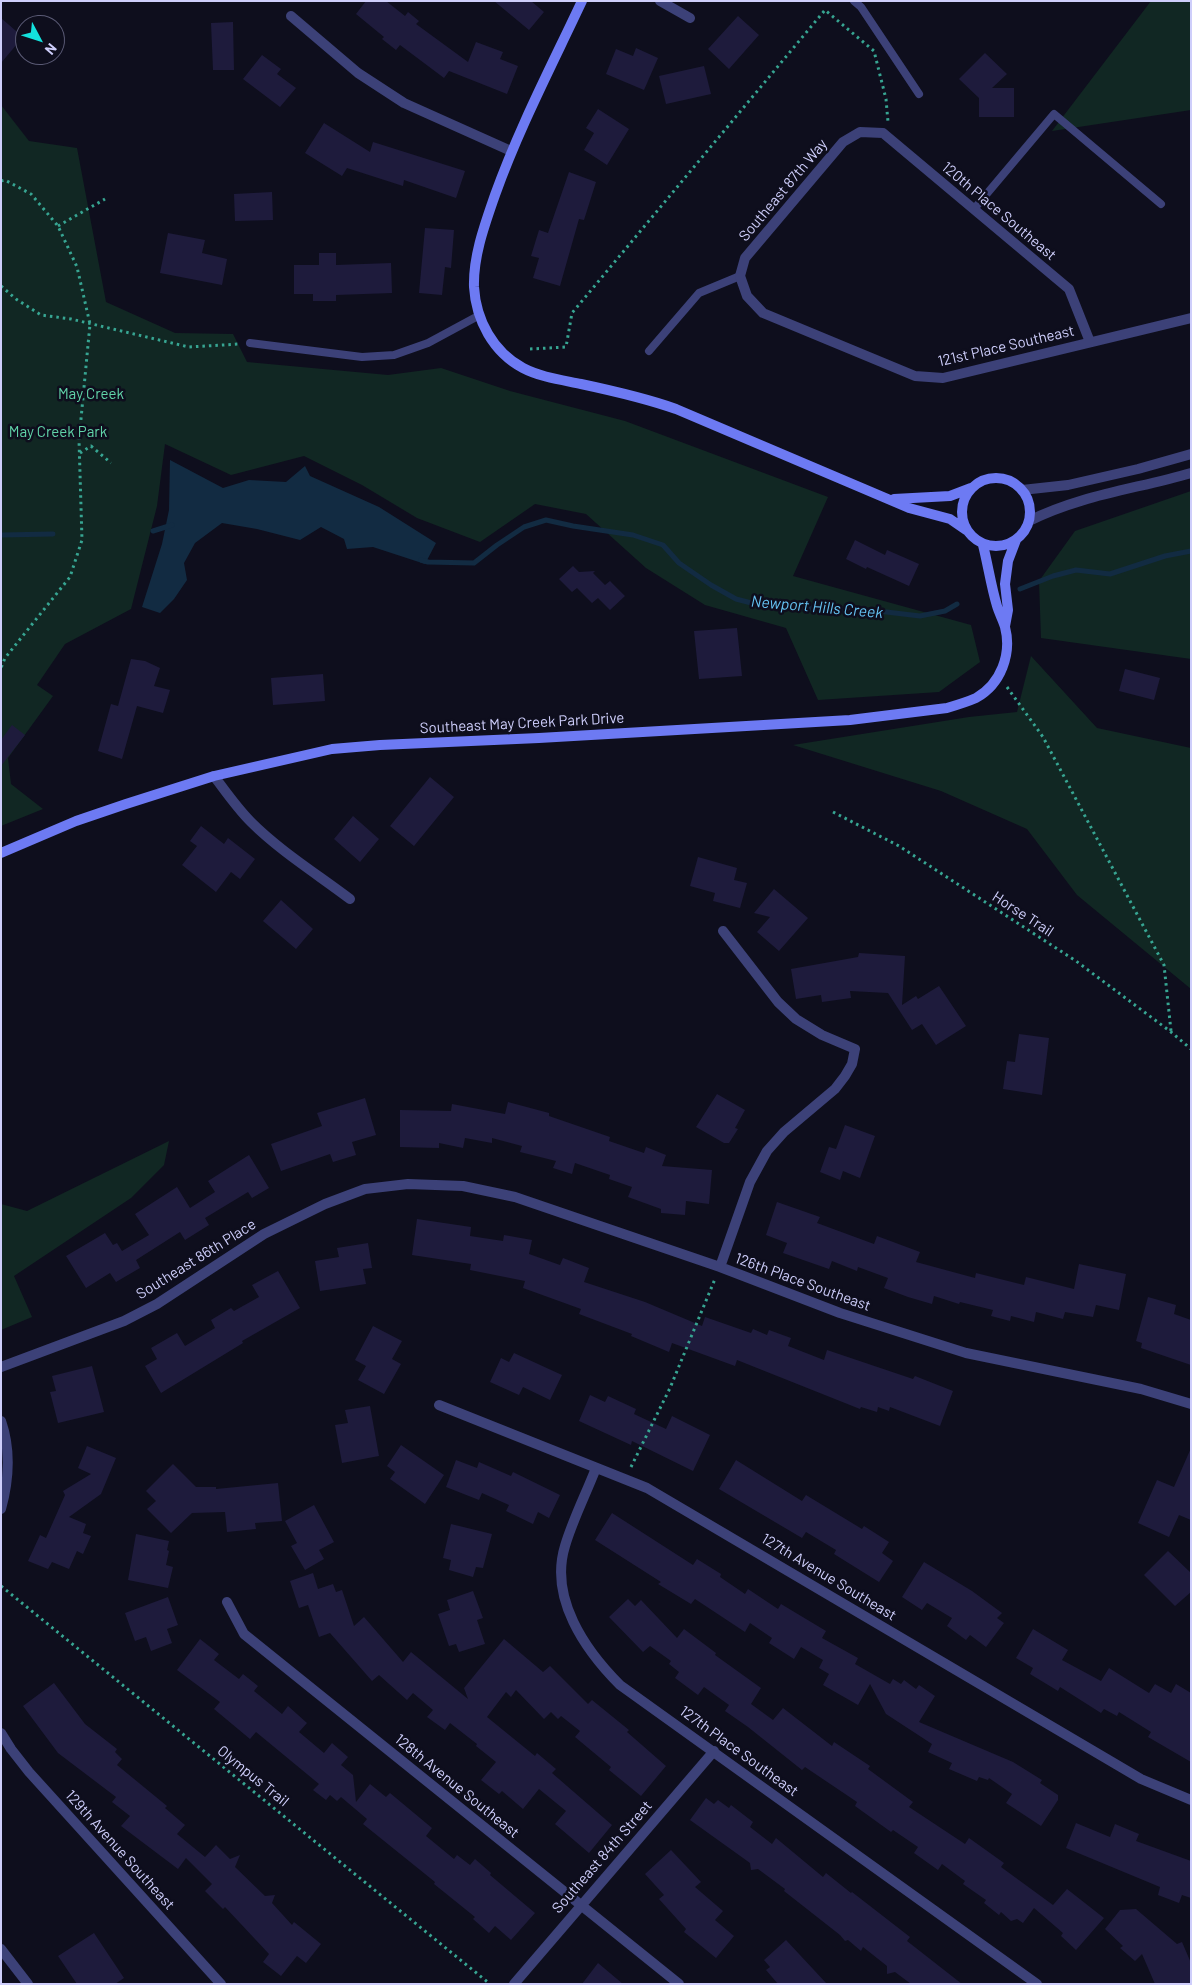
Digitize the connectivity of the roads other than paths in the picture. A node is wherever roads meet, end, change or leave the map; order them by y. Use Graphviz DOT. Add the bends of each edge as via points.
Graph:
graph roads {
  1 [pos="582,1"];
  2 [pos="660,1"];
  3 [pos="854,1"];
  4 [pos="291,16"];
  5 [pos="690,18"];
  6 [pos="919,94"];
  7 [pos="860,132"];
  8 [pos="511,151"];
  9 [pos="1161,204"];
  10 [pos="974,209"];
  11 [pos="740,276"];
  12 [pos="478,316"];
  13 [pos="1191,318"];
  14 [pos="1090,342"];
  15 [pos="250,343"];
  16 [pos="649,351"];
  17 [pos="1191,454"];
  18 [pos="1191,473"];
  19 [pos="971,488"];
  20 [pos="1022,490"];
  21 [pos="890,499"];
  22 [pos="1029,521"];
  23 [pos="966,530"];
  24 [pos="1016,540"];
  25 [pos="983,545"];
  26 [pos="1005,627"];
  27 [pos="214,776"];
  28 [pos="1,854"];
  29 [pos="350,898"];
  30 [pos="724,931"];
  31 [pos="408,1184"];
  32 [pos="720,1267"];
  33 [pos="1,1367"];
  34 [pos="1191,1404"];
  35 [pos="439,1405"];
  36 [pos="1,1421"];
  37 [pos="596,1468"];
  38 [pos="1,1509"];
  39 [pos="227,1602"];
  40 [pos="1,1733"];
  41 [pos="714,1751"];
  42 [pos="1191,1800"];
  43 [pos="581,1904"];
  44 [pos="1,1949"];
  45 [pos="28,1984"];
  46 [pos="222,1984"];
  47 [pos="514,1984"];
  48 [pos="678,1984"];
  49 [pos="1037,1984"];
  1 -- 8 [label="street"];
  2 -- 5 [label="street"];
  3 -- 6 [label="lane"];
  4 -- 8 [label="street" via="358,73 404,103"];
  7 -- 10 [label="street, 120th Place Southeast" via="883,133"];
  7 -- 11 [label="street, Southeast 87th Way" via="842,142 745,258"];
  8 -- 12 [label="street" via="477,257 474,287"];
  9 -- 10 [label="lane" via="1054,114"];
  10 -- 14 [label="street, 120th Place Southeast" via="1069,289"];
  11 -- 14 [label="street, 121st Place Southeast" via="747,296 763,313 915,376 943,378"];
  11 -- 16 [label="lane" via="698,293"];
  12 -- 15 [label="lane" via="428,343 394,355 362,357"];
  12 -- 21 [label="street" via="503,354 523,368 540,375 645,398 676,409"];
  13 -- 14 [label="street, 121st Place Southeast"];
  17 -- 20 [label="street" via="1068,485"];
  18 -- 22 [label="street" via="1102,494 1053,509"];
  19 -- 20 [label="street" via="997,478 1013,482"];
  19 -- 21 [label="street" via="950,496"];
  19 -- 23 [label="street" via="961,508"];
  20 -- 22 [label="street" via="1028,499"];
  21 -- 23 [label="street" via="950,519"];
  22 -- 24 [label="street"];
  23 -- 25 [label="street"];
  24 -- 25 [label="street" via="1006,546"];
  24 -- 26 [label="street, Southeast May Creek Park Drive" via="1008,561 1005,584 1008,610"];
  25 -- 26 [label="street, Southeast May Creek Park Drive"];
  26 -- 27 [label="street, Southeast May Creek Park Drive" via="1007,642 999,676 977,697 947,708 841,721 371,746 332,750"];
  27 -- 28 [label="street, Southeast May Creek Park Drive" via="76,821"];
  27 -- 29 [label="street" via="236,806 258,828"];
  30 -- 32 [label="street" via="778,1002 796,1019 822,1035 855,1048 852,1064 835,1089 801,1116 767,1151 750,1182"];
  31 -- 32 [label="street, 126th Place Southeast" via="464,1186 515,1197"];
  31 -- 33 [label="street, Southeast 86th Place" via="365,1189 325,1204 264,1234 157,1304 124,1321"];
  32 -- 34 [label="street, 126th Place Southeast" via="840,1313 966,1353 1141,1389"];
  35 -- 37 [label="street, 127th Avenue Southeast"];
  36 -- 38 [label="street" via="8,1454 8,1479"];
  37 -- 41 [label="street, 127th Place Southeast" via="564,1547 563,1587 573,1623 603,1668 620,1685"];
  37 -- 42 [label="street, 127th Avenue Southeast" via="646,1488 1141,1779"];
  39 -- 43 [label="street, 128th Avenue Southeast" via="244,1634"];
  40 -- 46 [label="street, 129th Avenue Southeast" via="29,1772"];
  41 -- 43 [label="street, Southeast 84th Street"];
  41 -- 49 [label="street, 127th Place Southeast"];
  43 -- 47 [label="street, Southeast 84th Street"];
  43 -- 48 [label="street, 128th Avenue Southeast"];
  44 -- 45 [label="street"];
}
